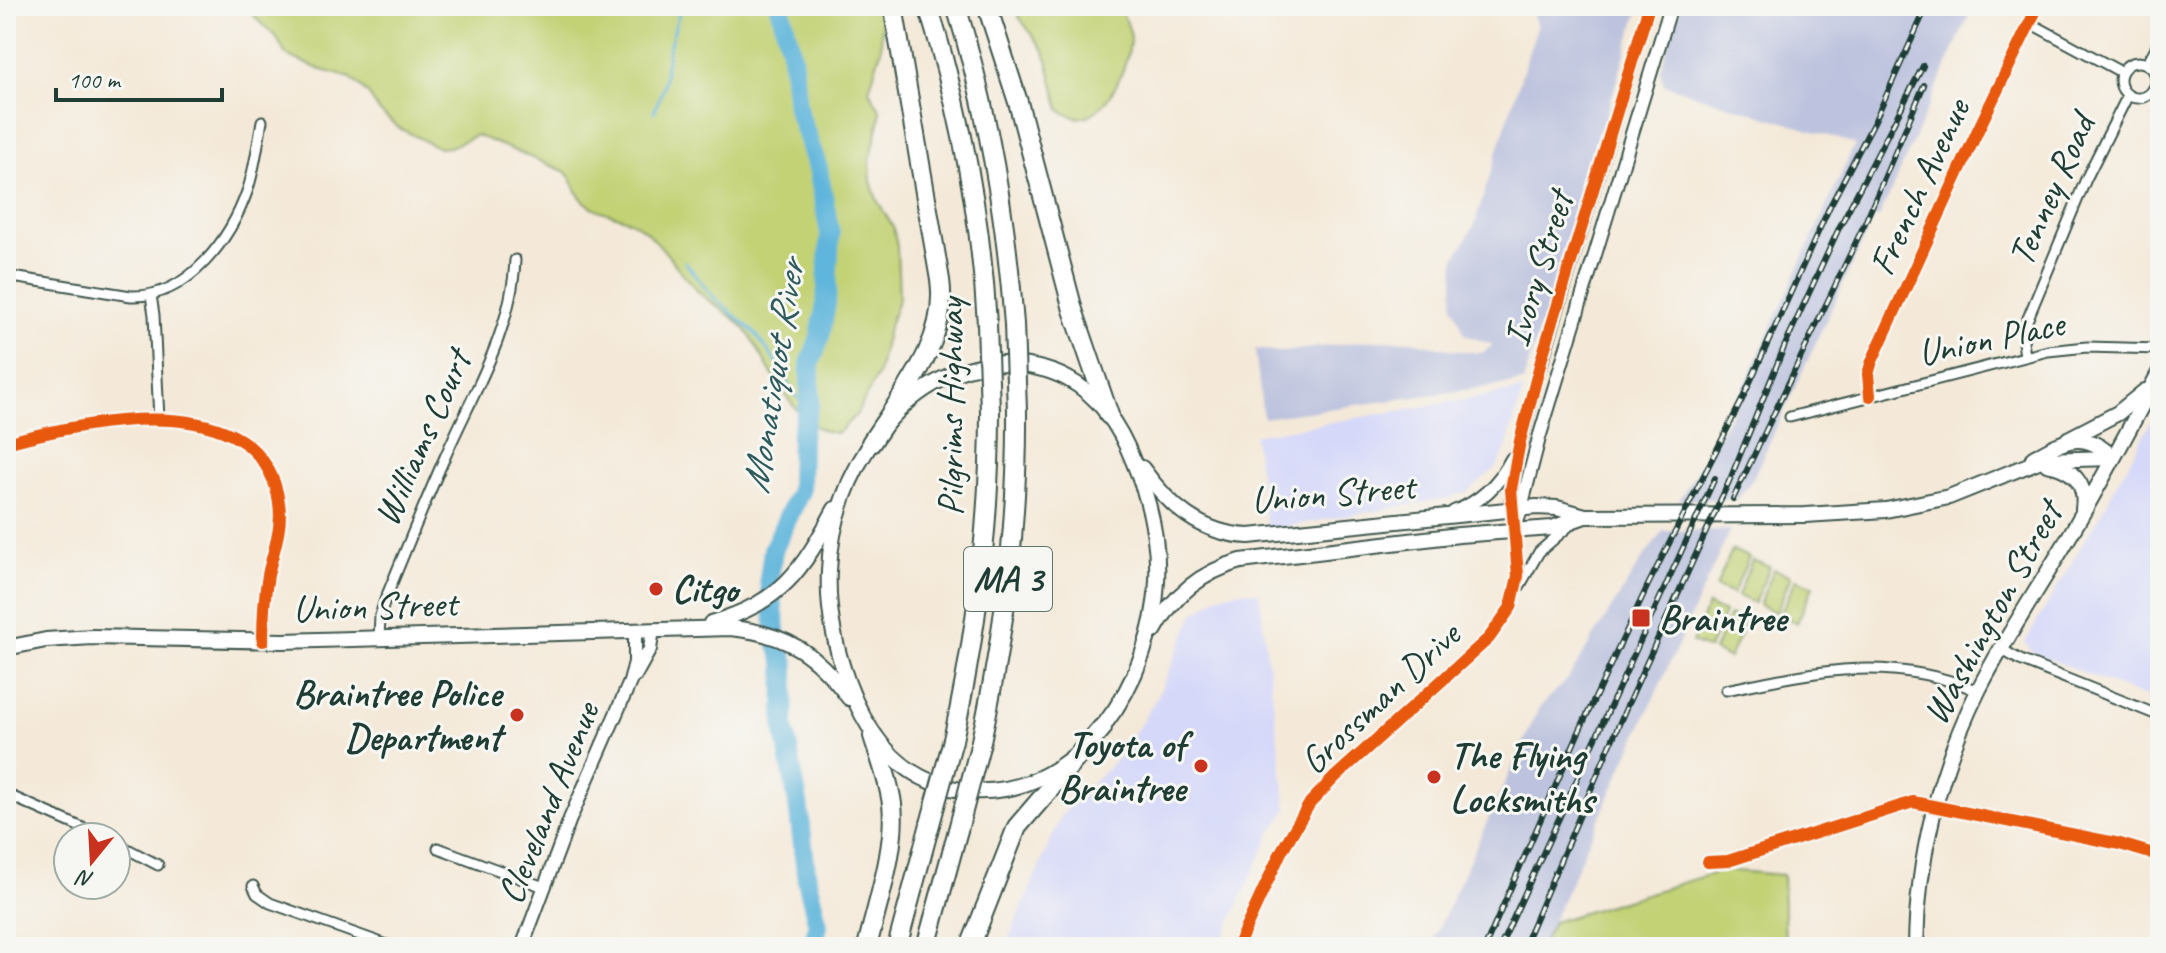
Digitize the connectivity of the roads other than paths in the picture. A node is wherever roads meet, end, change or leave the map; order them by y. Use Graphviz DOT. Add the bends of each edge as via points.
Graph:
graph roads {
  1 [pos="893,6"];
  2 [pos="928,6"];
  3 [pos="956,6"];
  4 [pos="987,6"];
  5 [pos="1649,6"];
  6 [pos="1671,6"];
  7 [pos="2038,6"];
  8 [pos="2030,23"];
  9 [pos="2160,40"];
  10 [pos="2147,64"];
  11 [pos="2121,72"];
  12 [pos="2156,91"];
  13 [pos="2128,95"];
  14 [pos="262,121"];
  15 [pos="515,260"];
  16 [pos="6,276"];
  17 [pos="151,295"];
  18 [pos="1560,298"];
  19 [pos="2160,349"];
  20 [pos="2025,356"];
  21 [pos="2157,377"];
  22 [pos="1870,396"];
  23 [pos="1550,405"];
  24 [pos="1109,415"];
  25 [pos="1790,417"];
  26 [pos="159,419"];
  27 [pos="1125,441"];
  28 [pos="1520,441"];
  29 [pos="2063,441"];
  30 [pos="6,443"];
  31 [pos="871,443"];
  32 [pos="2113,458"];
  33 [pos="2008,473"];
  34 [pos="850,480"];
  35 [pos="1516,508"];
  36 [pos="2083,512"];
  37 [pos="1449,514"];
  38 [pos="1580,519"];
  39 [pos="1515,531"];
  40 [pos="1515,593"];
  41 [pos="699,627"];
  42 [pos="653,630"];
  43 [pos="635,631"];
  44 [pos="379,639"];
  45 [pos="263,641"];
  46 [pos="6,648"];
  47 [pos="2001,649"];
  48 [pos="1140,661"];
  49 [pos="630,682"];
  50 [pos="1726,690"];
  51 [pos="1978,691"];
  52 [pos="2160,716"];
  53 [pos="863,718"];
  54 [pos="1102,728"];
  55 [pos="873,736"];
  56 [pos="6,794"];
  57 [pos="1935,805"];
  58 [pos="67,821"];
  59 [pos="438,848"];
  60 [pos="132,851"];
  61 [pos="2160,856"];
  62 [pos="1708,862"];
  63 [pos="158,865"];
  64 [pos="253,886"];
  65 [pos="544,887"];
  66 [pos="393,947"];
  67 [pos="522,947"];
  68 [pos="867,947"];
  69 [pos="897,947"];
  70 [pos="926,947"];
  71 [pos="970,947"];
  72 [pos="1237,947"];
  73 [pos="1916,947"];
  1 -- 31 [label="highway" via="941,305 931,348"];
  2 -- 69 [label="highway, Pilgrims Highway / MA 3, bridge" via="965,152 978,232 987,324 989,481 971,651 953,740"];
  3 -- 70 [label="highway, Pilgrims Highway / MA 3, bridge" via="982,101 1006,241 1014,324 1016,481 998,655 980,746"];
  4 -- 24 [label="highway" via="1073,310"];
  5 -- 18 [label="street, Ivory Street"];
  6 -- 23 [label="street, Ivory Street"];
  7 -- 8 [label="street, French Avenue"];
  8 -- 11 [label="street"];
  8 -- 22 [label="street, French Avenue" via="1870,367"];
  9 -- 10 [label="street"];
  10 -- 11 [label="street" via="2133,62"];
  10 -- 12 [label="street, Tenney Road" via="2155,74"];
  11 -- 13 [label="street, Tenney Road" via="2120,84"];
  12 -- 13 [label="street, Tenney Road"];
  13 -- 20 [label="street, Tenney Road" via="2086,179 2026,323"];
  14 -- 17 [label="street" via="247,190 223,239 185,279"];
  15 -- 44 [label="street, Williams Court" via="505,321 385,600"];
  16 -- 17 [label="street"];
  17 -- 26 [label="street"];
  18 -- 23 [label="street" via="1569,286 1577,287"];
  18 -- 28 [label="street, Ivory Street"];
  19 -- 20 [label="street, Union Place" via="2073,348"];
  20 -- 22 [label="street, Union Place"];
  21 -- 29 [label="main road, Union Street" via="2118,413"];
  21 -- 32 [label="main road, Washington Street"];
  22 -- 25 [label="street, Union Place"];
  23 -- 35 [label="street, Ivory Street"];
  24 -- 27 [label="main road"];
  24 -- 31 [label="main road" via="1090,394 1056,374 1018,364 979,365 922,392"];
  26 -- 30 [label="street" via="86,424"];
  26 -- 45 [label="street" via="226,433 254,453 272,478 280,521 264,596"];
  27 -- 37 [label="main road, Union Street" via="1176,507 1223,532 1265,535"];
  27 -- 48 [label="main road" via="1146,496 1157,559 1154,606"];
  28 -- 35 [label="street, Ivory Street" via="1513,471"];
  28 -- 37 [label="street" via="1494,487"];
  29 -- 32 [label="main road" via="2089,442"];
  29 -- 33 [label="main road, Union Street"];
  31 -- 34 [label="main road"];
  32 -- 33 [label="main road, Union Street" via="2049,459"];
  32 -- 36 [label="main road, Washington Street"];
  33 -- 36 [label="main road" via="2041,463 2070,471 2084,491"];
  33 -- 38 [label="main road, Union Street" via="1935,501 1868,512"];
  34 -- 41 [label="main road, Union Street" via="792,578 776,594 753,609"];
  34 -- 53 [label="main road" via="831,547 829,594 839,655"];
  35 -- 37 [label="main road, Union Street"];
  35 -- 38 [label="main road, Union Street" via="1557,508"];
  35 -- 39 [label="street, Ivory Street"];
  36 -- 47 [label="main road, Washington Street"];
  38 -- 39 [label="main road, Union Street"];
  38 -- 40 [label="street" via="1539,552"];
  39 -- 40 [label="street, Grossman Drive"];
  39 -- 48 [label="main road, Union Street" via="1260,558 1222,567 1174,600"];
  40 -- 72 [label="street, Grossman Drive" via="1489,638 1310,803"];
  41 -- 42 [label="main road, Union Street"];
  41 -- 53 [label="main road, Union Street" via="752,630 799,647 833,678"];
  42 -- 43 [label="main road, Union Street"];
  42 -- 49 [label="street, Cleveland Avenue" via="650,649"];
  43 -- 44 [label="main road, Union Street"];
  43 -- 49 [label="street, Cleveland Avenue"];
  44 -- 45 [label="main road, Union Street"];
  45 -- 46 [label="main road, Union Street" via="80,637"];
  47 -- 51 [label="main road, Washington Street"];
  47 -- 52 [label="street"];
  48 -- 54 [label="main road"];
  49 -- 65 [label="street, Cleveland Avenue"];
  50 -- 51 [label="street" via="1818,672 1883,668"];
  51 -- 57 [label="main road, Washington Street"];
  53 -- 55 [label="main road"];
  54 -- 55 [label="main road" via="1046,774 1016,786 981,791 923,778 896,761"];
  54 -- 71 [label="highway" via="1017,827"];
  55 -- 68 [label="highway" via="893,819"];
  56 -- 58 [label="street"];
  57 -- 61 [label="street"];
  57 -- 62 [label="street" via="1907,803 1728,861"];
  57 -- 73 [label="main road, Washington Street" via="1921,876"];
  59 -- 65 [label="street"];
  60 -- 63 [label="street"];
  64 -- 66 [label="street" via="270,903"];
  65 -- 67 [label="street, Cleveland Avenue"];
}
